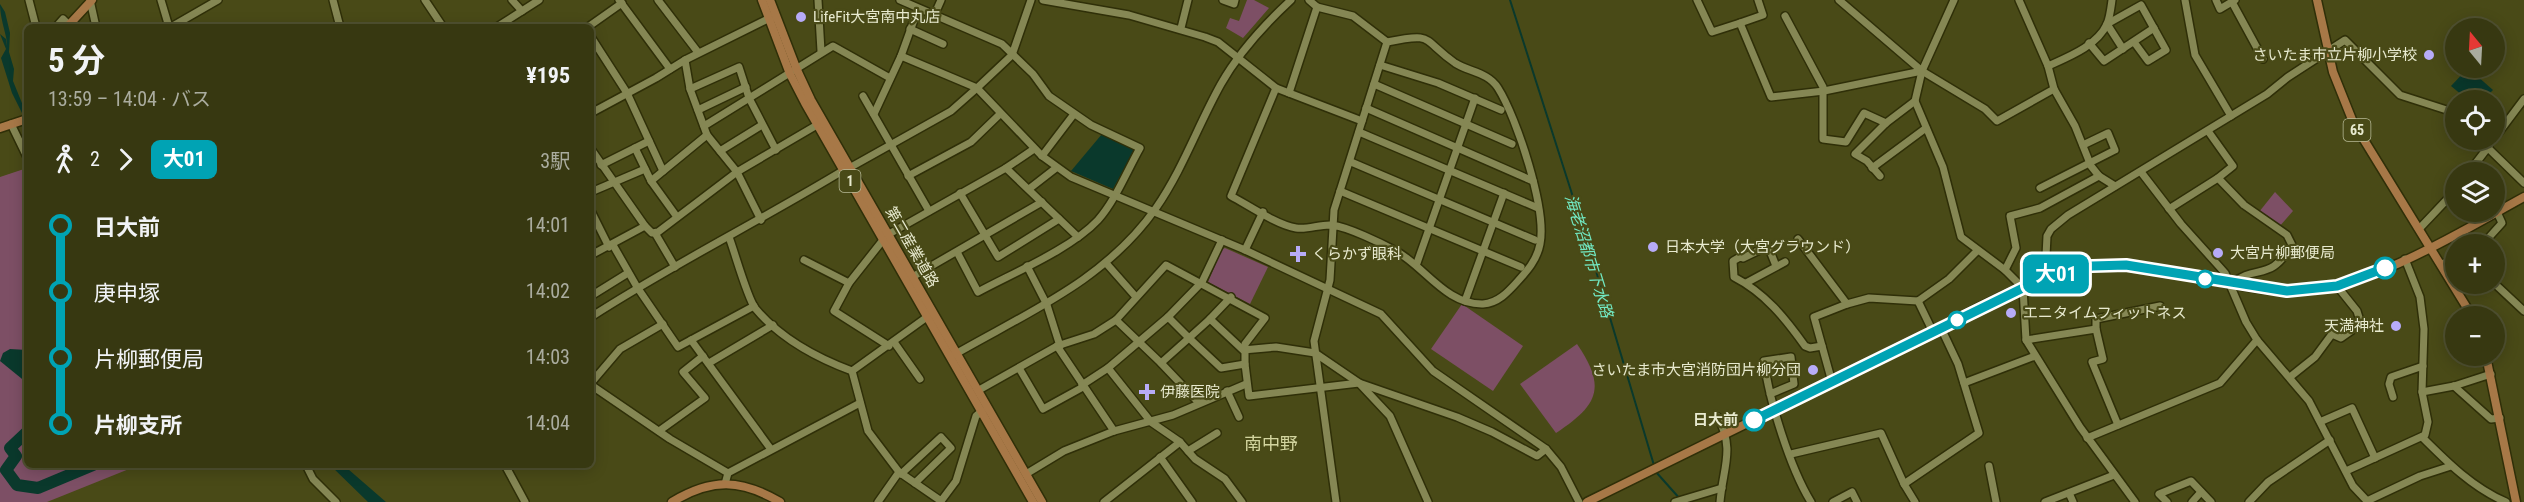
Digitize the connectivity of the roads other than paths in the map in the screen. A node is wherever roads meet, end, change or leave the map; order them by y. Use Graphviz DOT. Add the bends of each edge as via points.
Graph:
graph roads {
  1 [pos="29,0"];
  2 [pos="91,0"];
  3 [pos="161,0"];
  4 [pos="218,0"];
  5 [pos="333,0"];
  6 [pos="425,0"];
  7 [pos="512,0"];
  8 [pos="539,0"];
  9 [pos="658,0"];
  10 [pos="762,0"];
  11 [pos="770,0"];
  12 [pos="818,0"];
  13 [pos="900,0"];
  14 [pos="941,0"];
  15 [pos="1031,0"];
  16 [pos="1043,0"];
  17 [pos="1188,0"];
  18 [pos="1223,0"];
  19 [pos="1235,0"];
  20 [pos="1291,0"];
  21 [pos="1309,0"];
  22 [pos="1697,0"];
  23 [pos="1758,0"];
  24 [pos="1839,0"];
  25 [pos="1954,0"];
  26 [pos="2019,0"];
  27 [pos="2186,0"];
  28 [pos="2216,0"];
  29 [pos="2316,0"];
  30 [pos="621,1"];
  31 [pos="2234,1"];
  32 [pos="2110,2"];
  33 [pos="1317,7"];
  34 [pos="918,9"];
  35 [pos="522,11"];
  36 [pos="934,15"];
  37 [pos="1785,16"];
  38 [pos="772,17"];
  39 [pos="1740,23"];
  40 [pos="35,24"];
  41 [pos="70,24"];
  42 [pos="95,24"];
  43 [pos="169,24"];
  44 [pos="175,24"];
  45 [pos="339,24"];
  46 [pos="441,24"];
  47 [pos="503,24"];
  48 [pos="592,24"];
  49 [pos="2107,24"];
  50 [pos="1181,28"];
  51 [pos="2154,28"];
  52 [pos="910,29"];
  53 [pos="594,42"];
  54 [pos="1388,42"];
  55 [pos="2134,42"];
  56 [pos="2089,43"];
  57 [pos="943,44"];
  58 [pos="2123,49"];
  59 [pos="697,51"];
  60 [pos="821,51"];
  61 [pos="2327,51"];
  62 [pos="1012,55"];
  63 [pos="901,56"];
  64 [pos="1238,58"];
  65 [pos="2264,59"];
  66 [pos="685,60"];
  67 [pos="1380,65"];
  68 [pos="2048,66"];
  69 [pos="670,69"];
  70 [pos="1922,71"];
  71 [pos="794,72"];
  72 [pos="890,78"];
  73 [pos="1374,84"];
  74 [pos="746,87"];
  75 [pos="977,88"];
  76 [pos="1276,88"];
  77 [pos="690,89"];
  78 [pos="2054,89"];
  79 [pos="1824,91"];
  80 [pos="627,93"];
  81 [pos="1289,93"];
  82 [pos="863,96"];
  83 [pos="1475,98"];
  84 [pos="749,99"];
  85 [pos="2524,99"];
  86 [pos="1915,101"];
  87 [pos="1366,108"];
  88 [pos="2445,109"];
  89 [pos="698,110"];
  90 [pos="1501,110"];
  91 [pos="594,111"];
  92 [pos="874,114"];
  93 [pos="1000,114"];
  94 [pos="1074,114"];
  95 [pos="2231,116"];
  96 [pos="24,120"];
  97 [pos="1362,121"];
  98 [pos="1886,123"];
  99 [pos="13,124"];
  100 [pos="1466,124"];
  101 [pos="2505,124"];
  102 [pos="817,125"];
  103 [pos="704,126"];
  104 [pos="762,126"];
  105 [pos="0,127"];
  106 [pos="1926,128"];
  107 [pos="2208,131"];
  108 [pos="1359,132"];
  109 [pos="707,135"];
  110 [pos="649,141"];
  111 [pos="1512,144"];
  112 [pos="890,145"];
  113 [pos="2083,145"];
  114 [pos="1458,147"];
  115 [pos="635,148"];
  116 [pos="1034,148"];
  117 [pos="24,150"];
  118 [pos="776,150"];
  119 [pos="2486,150"];
  120 [pos="2490,150"];
  121 [pos="720,151"];
  122 [pos="594,154"];
  123 [pos="1042,156"];
  124 [pos="1351,162"];
  125 [pos="2477,162"];
  126 [pos="601,165"];
  127 [pos="2091,165"];
  128 [pos="1006,168"];
  129 [pos="1056,168"];
  130 [pos="1872,168"];
  131 [pos="645,169"];
  132 [pos="847,169"];
  133 [pos="1450,170"];
  134 [pos="663,171"];
  135 [pos="737,172"];
  136 [pos="2141,172"];
  137 [pos="908,176"];
  138 [pos="1880,176"];
  139 [pos="2099,176"];
  140 [pos="2218,178"];
  141 [pos="651,180"];
  142 [pos="1533,180"];
  143 [pos="614,182"];
  144 [pos="2524,183"];
  145 [pos="2115,186"];
  146 [pos="2040,188"];
  147 [pos="1029,189"];
  148 [pos="594,191"];
  149 [pos="1340,191"];
  150 [pos="960,193"];
  151 [pos="1504,193"];
  152 [pos="1114,194"];
  153 [pos="2524,197"];
  154 [pos="1439,200"];
  155 [pos="1042,202"];
  156 [pos="2445,202"];
  157 [pos="1538,208"];
  158 [pos="2505,208"];
  159 [pos="2169,209"];
  160 [pos="1154,210"];
  161 [pos="929,211"];
  162 [pos="1263,212"];
  163 [pos="594,216"];
  164 [pos="677,217"];
  165 [pos="1059,219"];
  166 [pos="760,220"];
  167 [pos="2478,222"];
  168 [pos="2502,222"];
  169 [pos="1493,223"];
  170 [pos="1334,225"];
  171 [pos="645,226"];
  172 [pos="1429,228"];
  173 [pos="2419,229"];
  174 [pos="655,232"];
  175 [pos="2492,234"];
  176 [pos="986,236"];
  177 [pos="729,237"];
  178 [pos="886,237"];
  179 [pos="1078,237"];
  180 [pos="1798,239"];
  181 [pos="1222,240"];
  182 [pos="1535,240"];
  183 [pos="611,246"];
  184 [pos="2430,247"];
  185 [pos="1245,250"];
  186 [pos="1483,251"];
  187 [pos="1977,251"];
  188 [pos="957,252"];
  189 [pos="594,254"];
  190 [pos="2405,259"];
  191 [pos="804,260"];
  192 [pos="1785,262"];
  193 [pos="1106,263"];
  194 [pos="1417,263"];
  195 [pos="2445,263"];
  196 [pos="2441,264"];
  197 [pos="1027,266"];
  198 [pos="1776,266"];
  199 [pos="675,267"];
  200 [pos="1521,267"];
  201 [pos="2005,270"];
  202 [pos="628,273"];
  203 [pos="914,276"];
  204 [pos="1202,282"];
  205 [pos="849,283"];
  206 [pos="1746,283"];
  207 [pos="2035,283"];
  208 [pos="2231,284"];
  209 [pos="2337,286"];
  210 [pos="637,287"];
  211 [pos="2023,288"];
  212 [pos="1328,289"];
  213 [pos="2505,293"];
  214 [pos="594,294"];
  215 [pos="1136,297"];
  216 [pos="1231,297"];
  217 [pos="1466,301"];
  218 [pos="1918,301"];
  219 [pos="1847,304"];
  220 [pos="1047,305"];
  221 [pos="754,306"];
  222 [pos="2160,306"];
  223 [pos="2466,306"];
  224 [pos="2524,311"];
  225 [pos="594,315"];
  226 [pos="927,317"];
  227 [pos="1168,317"];
  228 [pos="1210,319"];
  229 [pos="1116,320"];
  230 [pos="663,324"];
  231 [pos="773,325"];
  232 [pos="2097,329"];
  233 [pos="1937,330"];
  234 [pos="1189,338"];
  235 [pos="2026,339"];
  236 [pos="692,340"];
  237 [pos="2257,340"];
  238 [pos="1140,343"];
  239 [pos="891,344"];
  240 [pos="1059,346"];
  241 [pos="1822,346"];
  242 [pos="1243,350"];
  243 [pos="1315,353"];
  244 [pos="954,355"];
  245 [pos="703,356"];
  246 [pos="2035,356"];
  247 [pos="709,363"];
  248 [pos="1161,363"];
  249 [pos="1245,364"];
  250 [pos="2423,366"];
  251 [pos="2489,366"];
  252 [pos="1020,368"];
  253 [pos="1108,368"];
  254 [pos="852,371"];
  255 [pos="2491,374"];
  256 [pos="2290,377"];
  257 [pos="594,380"];
  258 [pos="920,380"];
  259 [pos="1832,382"];
  260 [pos="1964,382"];
  261 [pos="1359,383"];
  262 [pos="1246,384"];
  263 [pos="594,386"];
  264 [pos="1083,386"];
  265 [pos="2454,386"];
  266 [pos="1320,389"];
  267 [pos="979,390"];
  268 [pos="1227,391"];
  269 [pos="2422,392"];
  270 [pos="1770,394"];
  271 [pos="2393,397"];
  272 [pos="860,403"];
  273 [pos="1199,403"];
  274 [pos="1775,410"];
  275 [pos="982,411"];
  276 [pos="1239,417"];
  277 [pos="1718,417"];
  278 [pos="2500,418"];
  279 [pos="2322,421"];
  280 [pos="1151,422"];
  281 [pos="2118,425"];
  282 [pos="1114,431"];
  283 [pos="659,432"];
  284 [pos="1217,433"];
  285 [pos="1726,434"];
  286 [pos="2422,437"];
  287 [pos="2087,438"];
  288 [pos="2330,440"];
  289 [pos="1180,442"];
  290 [pos="967,446"];
  291 [pos="770,448"];
  292 [pos="951,448"];
  293 [pos="1545,449"];
  294 [pos="1188,451"];
  295 [pos="1791,454"];
  296 [pos="1160,457"];
  297 [pos="2375,458"];
  298 [pos="1989,466"];
  299 [pos="2451,466"];
  300 [pos="308,468"];
  301 [pos="507,468"];
  302 [pos="2346,471"];
  303 [pos="728,473"];
  304 [pos="900,473"];
  305 [pos="1026,474"];
  306 [pos="2114,475"];
  307 [pos="915,483"];
  308 [pos="724,484"];
  309 [pos="1904,484"];
  310 [pos="1722,488"];
  311 [pos="2201,492"];
  312 [pos="2069,493"];
  313 [pos="2054,500"];
  314 [pos="2366,500"];
  315 [pos="336,502"];
  316 [pos="525,502"];
  317 [pos="672,502"];
  318 [pos="780,502"];
  319 [pos="878,502"];
  320 [pos="1033,502"];
  321 [pos="1042,502"];
  322 [pos="1104,502"];
  323 [pos="1192,502"];
  324 [pos="1242,502"];
  325 [pos="1336,502"];
  326 [pos="1428,502"];
  327 [pos="1579,502"];
  328 [pos="1587,502"];
  329 [pos="1675,502"];
  330 [pos="1720,502"];
  331 [pos="1811,502"];
  332 [pos="1833,502"];
  333 [pos="1857,502"];
  334 [pos="1914,502"];
  335 [pos="1996,502"];
  336 [pos="2044,502"];
  337 [pos="2073,502"];
  338 [pos="2135,502"];
  339 [pos="2167,502"];
  340 [pos="2192,502"];
  341 [pos="2211,502"];
  342 [pos="2249,502"];
  343 [pos="2355,502"];
  344 [pos="2506,502"];
  345 [pos="2516,502"];
  1 -- 40 [label="street"];
  2 -- 41 [label="main road"];
  2 -- 42 [label="street"];
  3 -- 43 [label="street"];
  4 -- 44 [label="street"];
  5 -- 45 [label="street"];
  6 -- 46 [label="street"];
  7 -- 35 [label="street"];
  8 -- 35 [label="street"];
  9 -- 59 [label="street"];
  10 -- 38 [label="main road, 第二産業道路 / 1"];
  11 -- 38 [label="main road, 第二産業道路 / 1"];
  12 -- 60 [label="street"];
  13 -- 34 [label="street"];
  14 -- 36 [label="street"];
  15 -- 62 [label="street"];
  16 -- 50 [label="street"];
  17 -- 50 [label="street"];
  18 -- 19 [label="street" via="1234,4"];
  20 -- 64 [label="street"];
  21 -- 33 [label="street"];
  22 -- 39 [label="street" via="1712,32"];
  23 -- 39 [label="street" via="1763,15"];
  24 -- 70 [label="street"];
  25 -- 70 [label="street"];
  26 -- 68 [label="street"];
  27 -- 95 [label="street" via="2195,55"];
  28 -- 31 [label="street" via="2220,9"];
  29 -- 61 [label="main road, 65"];
  30 -- 48 [label="street"];
  30 -- 69 [label="street"];
  31 -- 65 [label="street"];
  32 -- 49 [label="street"];
  33 -- 54 [label="street" via="1353,16"];
  33 -- 81 [label="street"];
  34 -- 36 [label="street"];
  34 -- 52 [label="street"];
  35 -- 47 [label="street"];
  36 -- 62 [label="street" via="1002,44"];
  37 -- 79 [label="street"];
  38 -- 59 [label="street"];
  38 -- 71 [label="main road, 第二産業道路 / 1"];
  39 -- 79 [label="street" via="1772,97"];
  49 -- 51 [label="street" via="2141,5"];
  49 -- 56 [label="street"];
  49 -- 58 [label="street"];
  50 -- 64 [label="street" via="1218,42"];
  51 -- 55 [label="street"];
  51 -- 55 [label="street" via="2166,50 2148,61"];
  52 -- 57 [label="street"];
  52 -- 63 [label="street"];
  53 -- 80 [label="street"];
  54 -- 67 [label="street"];
  54 -- 142 [label="street" via="1415,37 1430,40 1456,63 1488,77 1509,111"];
  55 -- 58 [label="street"];
  56 -- 58 [label="street" via="2104,61"];
  56 -- 68 [label="street"];
  59 -- 66 [label="street"];
  60 -- 71 [label="street"];
  60 -- 72 [label="street" via="833,46"];
  61 -- 88 [label="street" via="2345,40 2400,95"];
  61 -- 95 [label="street"];
  61 -- 173 [label="main road, 65" via="2353,122"];
  62 -- 75 [label="street"];
  62 -- 94 [label="street" via="1049,96"];
  63 -- 72 [label="street"];
  63 -- 75 [label="street"];
  64 -- 76 [label="street"];
  64 -- 160 [label="street" via="1211,103 1181,169"];
  66 -- 69 [label="street"];
  66 -- 77 [label="street"];
  67 -- 73 [label="street"];
  67 -- 83 [label="street"];
  68 -- 78 [label="street"];
  69 -- 80 [label="street"];
  70 -- 78 [label="street" via="1985,109 1997,121"];
  70 -- 79 [label="street"];
  70 -- 86 [label="street"];
  71 -- 84 [label="street"];
  71 -- 102 [label="main road, 第二産業道路 / 1"];
  71 -- 132 [label="main road, 第二産業道路 / 1"];
  72 -- 92 [label="street"];
  73 -- 87 [label="street"];
  73 -- 100 [label="street"];
  74 -- 77 [label="street" via="739,67"];
  74 -- 84 [label="street"];
  74 -- 89 [label="street"];
  75 -- 93 [label="street"];
  75 -- 112 [label="street" via="951,111"];
  76 -- 81 [label="street"];
  76 -- 162 [label="street" via="1231,196"];
  77 -- 89 [label="street"];
  78 -- 113 [label="street"];
  79 -- 98 [label="street" via="1823,139 1846,142 1864,113"];
  80 -- 91 [label="street"];
  80 -- 110 [label="street"];
  81 -- 97 [label="street"];
  82 -- 92 [label="street"];
  83 -- 90 [label="street"];
  83 -- 100 [label="street"];
  84 -- 103 [label="street"];
  84 -- 104 [label="street"];
  85 -- 101 [label="street"];
  86 -- 98 [label="street"];
  86 -- 106 [label="street"];
  87 -- 97 [label="street"];
  87 -- 114 [label="street"];
  89 -- 103 [label="street"];
  92 -- 112 [label="street"];
  93 -- 116 [label="street"];
  93 -- 137 [label="street" via="971,142"];
  94 -- 123 [label="street"];
  94 -- 152 [label="street" via="1140,148"];
  95 -- 107 [label="street"];
  96 -- 99 [label="main road"];
  97 -- 108 [label="street"];
  98 -- 130 [label="street" via="1855,154"];
  99 -- 105 [label="main road"];
  99 -- 117 [label="street"];
  100 -- 111 [label="street"];
  100 -- 114 [label="street"];
  102 -- 118 [label="street"];
  102 -- 132 [label="main road, 第二産業道路 / 1"];
  103 -- 109 [label="street"];
  104 -- 118 [label="street"];
  104 -- 121 [label="street"];
  106 -- 130 [label="street"];
  106 -- 187 [label="street" via="1942,167 1961,237"];
  107 -- 136 [label="street"];
  107 -- 140 [label="street" via="2233,166"];
  108 -- 124 [label="street"];
  108 -- 133 [label="street"];
  109 -- 121 [label="street"];
  109 -- 134 [label="street"];
  110 -- 115 [label="street"];
  110 -- 134 [label="street"];
  112 -- 132 [label="street"];
  112 -- 137 [label="street"];
  113 -- 127 [label="street"];
  113 -- 127 [label="street" via="2108,133 2115,150"];
  114 -- 133 [label="street"];
  114 -- 142 [label="street"];
  115 -- 126 [label="street"];
  115 -- 131 [label="street"];
  116 -- 123 [label="street"];
  116 -- 128 [label="street"];
  118 -- 135 [label="street"];
  119 -- 125 [label="street"];
  120 -- 144 [label="street"];
  121 -- 135 [label="street"];
  122 -- 126 [label="street"];
  123 -- 129 [label="street"];
  124 -- 149 [label="street"];
  124 -- 154 [label="street"];
  126 -- 143 [label="street"];
  127 -- 139 [label="street"];
  127 -- 146 [label="street"];
  128 -- 147 [label="street"];
  128 -- 150 [label="street"];
  129 -- 147 [label="street"];
  129 -- 152 [label="street"];
  130 -- 138 [label="street"];
  131 -- 141 [label="street"];
  131 -- 143 [label="street"];
  132 -- 166 [label="street"];
  132 -- 178 [label="main road, 第二産業道路 / 1"];
  133 -- 151 [label="street"];
  133 -- 154 [label="street"];
  134 -- 141 [label="street"];
  135 -- 164 [label="street"];
  135 -- 166 [label="street"];
  136 -- 145 [label="street"];
  136 -- 159 [label="street"];
  137 -- 161 [label="street"];
  139 -- 145 [label="street"];
  139 -- 201 [label="street" via="2040,208 2010,216 2016,248"];
  140 -- 159 [label="street"];
  140 -- 208 [label="street" via="2244,205 2287,235 2292,245 2281,263"];
  141 -- 164 [label="street"];
  142 -- 157 [label="street"];
  143 -- 148 [label="street"];
  143 -- 171 [label="street"];
  145 -- 207 [label="street" via="2052,229"];
  147 -- 155 [label="street"];
  149 -- 170 [label="street"];
  149 -- 172 [label="street"];
  150 -- 161 [label="street"];
  150 -- 176 [label="street"];
  151 -- 157 [label="street"];
  151 -- 169 [label="street"];
  152 -- 160 [label="street"];
  152 -- 179 [label="street" via="1099,219"];
  153 -- 158 [label="main road"];
  154 -- 169 [label="street"];
  154 -- 172 [label="street"];
  155 -- 165 [label="street"];
  155 -- 176 [label="street"];
  156 -- 173 [label="street"];
  157 -- 217 [label="street" via="1541,243 1534,262 1513,287 1492,303"];
  159 -- 208 [label="street"];
  160 -- 181 [label="street"];
  160 -- 193 [label="street"];
  161 -- 178 [label="street"];
  162 -- 170 [label="street" via="1296,228"];
  162 -- 185 [label="street"];
  163 -- 183 [label="street"];
  164 -- 174 [label="street"];
  165 -- 176 [label="street" via="998,257"];
  165 -- 179 [label="street"];
  166 -- 177 [label="street"];
  167 -- 184 [label="main road"];
  168 -- 175 [label="street"];
  169 -- 182 [label="street"];
  169 -- 186 [label="street"];
  170 -- 194 [label="street"];
  170 -- 212 [label="street"];
  171 -- 174 [label="street"];
  171 -- 183 [label="street"];
  172 -- 186 [label="street"];
  172 -- 194 [label="street"];
  173 -- 184 [label="main road, 65"];
  174 -- 199 [label="street"];
  176 -- 188 [label="street"];
  177 -- 199 [label="street"];
  177 -- 221 [label="street"];
  178 -- 203 [label="main road, 第二産業道路 / 1"];
  178 -- 205 [label="street"];
  178 -- 226 [label="main road, 第二産業道路 / 1"];
  179 -- 197 [label="street"];
  180 -- 219 [label="street"];
  181 -- 185 [label="street"];
  181 -- 204 [label="street"];
  183 -- 189 [label="street"];
  183 -- 202 [label="street"];
  184 -- 190 [label="main road"];
  184 -- 196 [label="main road, 65"];
  185 -- 212 [label="street"];
  186 -- 200 [label="street"];
  186 -- 217 [label="street"];
  187 -- 201 [label="street"];
  187 -- 218 [label="street" via="1949,279"];
  188 -- 197 [label="street" via="978,292"];
  188 -- 203 [label="street"];
  190 -- 209 [label="main road"];
  190 -- 250 [label="street" via="2420,297"];
  191 -- 205 [label="street"];
  192 -- 198 [label="street"];
  193 -- 215 [label="street"];
  193 -- 220 [label="street"];
  194 -- 217 [label="street" via="1445,291"];
  195 -- 196 [label="street"];
  196 -- 223 [label="main road, 65"];
  197 -- 220 [label="street"];
  198 -- 206 [label="street"];
  198 -- 206 [label="street" via="1768,246 1740,257 1733,261 1734,277"];
  199 -- 210 [label="street"];
  201 -- 211 [label="street"];
  202 -- 210 [label="street"];
  202 -- 214 [label="street"];
  203 -- 244 [label="main road, 第二産業道路 / 1"];
  204 -- 215 [label="street" via="1166,265"];
  204 -- 216 [label="street"];
  204 -- 227 [label="street"];
  205 -- 239 [label="street" via="834,312"];
  206 -- 241 [label="street" via="1780,311 1805,346"];
  207 -- 208 [label="main road" via="2073,270 2108,264"];
  207 -- 211 [label="main road"];
  208 -- 209 [label="main road" via="2287,291"];
  208 -- 237 [label="street"];
  209 -- 256 [label="street" via="2357,311 2361,324 2341,338 2332,334 2315,357"];
  210 -- 225 [label="street"];
  210 -- 230 [label="street"];
  211 -- 233 [label="main road"];
  211 -- 235 [label="street"];
  212 -- 243 [label="street" via="1314,340"];
  212 -- 293 [label="street" via="1381,314 1434,371"];
  213 -- 224 [label="street"];
  215 -- 229 [label="street"];
  216 -- 228 [label="street"];
  216 -- 242 [label="street" via="1265,318"];
  218 -- 219 [label="street" via="1869,298"];
  218 -- 233 [label="street"];
  219 -- 241 [label="street" via="1814,317"];
  220 -- 240 [label="street"];
  220 -- 244 [label="street"];
  221 -- 231 [label="street"];
  221 -- 236 [label="street"];
  222 -- 232 [label="street" via="2096,319"];
  226 -- 239 [label="street"];
  226 -- 244 [label="main road, 第二産業道路 / 1"];
  227 -- 234 [label="street"];
  227 -- 238 [label="street"];
  228 -- 234 [label="street"];
  228 -- 242 [label="street"];
  229 -- 238 [label="street"];
  229 -- 240 [label="street" via="1094,334"];
  230 -- 236 [label="street" via="678,347"];
  230 -- 257 [label="street" via="620,349"];
  231 -- 247 [label="street"];
  231 -- 254 [label="street" via="802,346"];
  232 -- 235 [label="street"];
  232 -- 281 [label="street" via="2103,359 2092,362"];
  233 -- 259 [label="main road"];
  233 -- 260 [label="street"];
  234 -- 248 [label="street"];
  234 -- 249 [label="street" via="1221,368"];
  235 -- 246 [label="street"];
  236 -- 245 [label="street"];
  237 -- 256 [label="street"];
  237 -- 281 [label="street" via="2220,383"];
  238 -- 248 [label="street"];
  238 -- 253 [label="street"];
  239 -- 254 [label="street"];
  239 -- 258 [label="street"];
  240 -- 252 [label="street"];
  240 -- 264 [label="street"];
  241 -- 259 [label="street"];
  242 -- 243 [label="street" via="1276,347"];
  242 -- 249 [label="street"];
  243 -- 261 [label="street"];
  243 -- 266 [label="street"];
  244 -- 267 [label="main road, 第二産業道路 / 1"];
  244 -- 275 [label="main road, 第二産業道路 / 1"];
  245 -- 247 [label="street"];
  245 -- 283 [label="street" via="683,372 705,398"];
  246 -- 260 [label="street"];
  246 -- 287 [label="street"];
  247 -- 291 [label="street"];
  248 -- 273 [label="street"];
  249 -- 262 [label="street"];
  250 -- 269 [label="street"];
  250 -- 271 [label="street" via="2391,377"];
  251 -- 255 [label="main road"];
  252 -- 264 [label="street" via="1043,409"];
  252 -- 267 [label="street"];
  253 -- 264 [label="street"];
  253 -- 280 [label="street"];
  254 -- 272 [label="street"];
  255 -- 265 [label="street"];
  255 -- 278 [label="main road"];
  256 -- 279 [label="street"];
  259 -- 274 [label="main road"];
  260 -- 309 [label="street" via="1978,433"];
  261 -- 266 [label="street"];
  261 -- 293 [label="street" via="1458,417 1537,456"];
  261 -- 326 [label="street" via="1390,416"];
  262 -- 266 [label="street" via="1249,396"];
  262 -- 268 [label="street"];
  263 -- 283 [label="street"];
  264 -- 282 [label="street"];
  265 -- 269 [label="street"];
  265 -- 278 [label="street" via="2492,419"];
  266 -- 325 [label="street"];
  267 -- 305 [label="main road, 第二産業道路 / 1"];
  268 -- 273 [label="street"];
  268 -- 276 [label="street"];
  269 -- 286 [label="street" via="2428,422"];
  270 -- 270 [label="street" via="1794,384 1791,357 1764,361"];
  270 -- 274 [label="street"];
  272 -- 291 [label="street"];
  272 -- 304 [label="street" via="868,431"];
  273 -- 280 [label="street"];
  274 -- 285 [label="main road"];
  274 -- 295 [label="street"];
  275 -- 290 [label="street" via="976,416"];
  275 -- 320 [label="main road, 第二産業道路 / 1"];
  277 -- 285 [label="street"];
  278 -- 345 [label="main road"];
  279 -- 288 [label="street"];
  279 -- 297 [label="street" via="2352,408"];
  280 -- 282 [label="street"];
  280 -- 289 [label="street"];
  281 -- 287 [label="street"];
  282 -- 305 [label="street" via="1064,451"];
  283 -- 303 [label="street"];
  284 -- 294 [label="street"];
  285 -- 310 [label="street"];
  285 -- 328 [label="main road"];
  286 -- 297 [label="street"];
  286 -- 299 [label="street"];
  287 -- 306 [label="street"];
  288 -- 302 [label="street"];
  288 -- 342 [label="street" via="2268,482"];
  289 -- 294 [label="street"];
  289 -- 296 [label="street"];
  290 -- 292 [label="street"];
  290 -- 307 [label="street" via="956,481 941,501"];
  291 -- 303 [label="street"];
  292 -- 304 [label="street" via="941,437"];
  292 -- 307 [label="street"];
  293 -- 327 [label="street" via="1561,467"];
  294 -- 324 [label="street" via="1225,479"];
  295 -- 309 [label="street" via="1881,433"];
  295 -- 331 [label="street"];
  296 -- 322 [label="street"];
  296 -- 323 [label="street"];
  297 -- 302 [label="street"];
  298 -- 335 [label="street"];
  299 -- 314 [label="street"];
  299 -- 344 [label="street" via="2489,495"];
  300 -- 315 [label="street"];
  301 -- 316 [label="street"];
  302 -- 314 [label="street"];
  303 -- 308 [label="street"];
  304 -- 307 [label="street"];
  304 -- 319 [label="street"];
  305 -- 321 [label="main road, 第二産業道路 / 1"];
  306 -- 312 [label="street"];
  306 -- 338 [label="street"];
  308 -- 317 [label="main road" via="697,490"];
  308 -- 318 [label="main road" via="746,486"];
  309 -- 334 [label="street"];
  310 -- 329 [label="street"];
  310 -- 330 [label="street"];
  311 -- 339 [label="street" via="2191,481 2159,494"];
  311 -- 340 [label="street"];
  311 -- 341 [label="street"];
  312 -- 313 [label="street"];
  312 -- 337 [label="street"];
  313 -- 336 [label="street"];
  314 -- 343 [label="street"];
  332 -- 333 [label="street" via="1851,492"];
}
